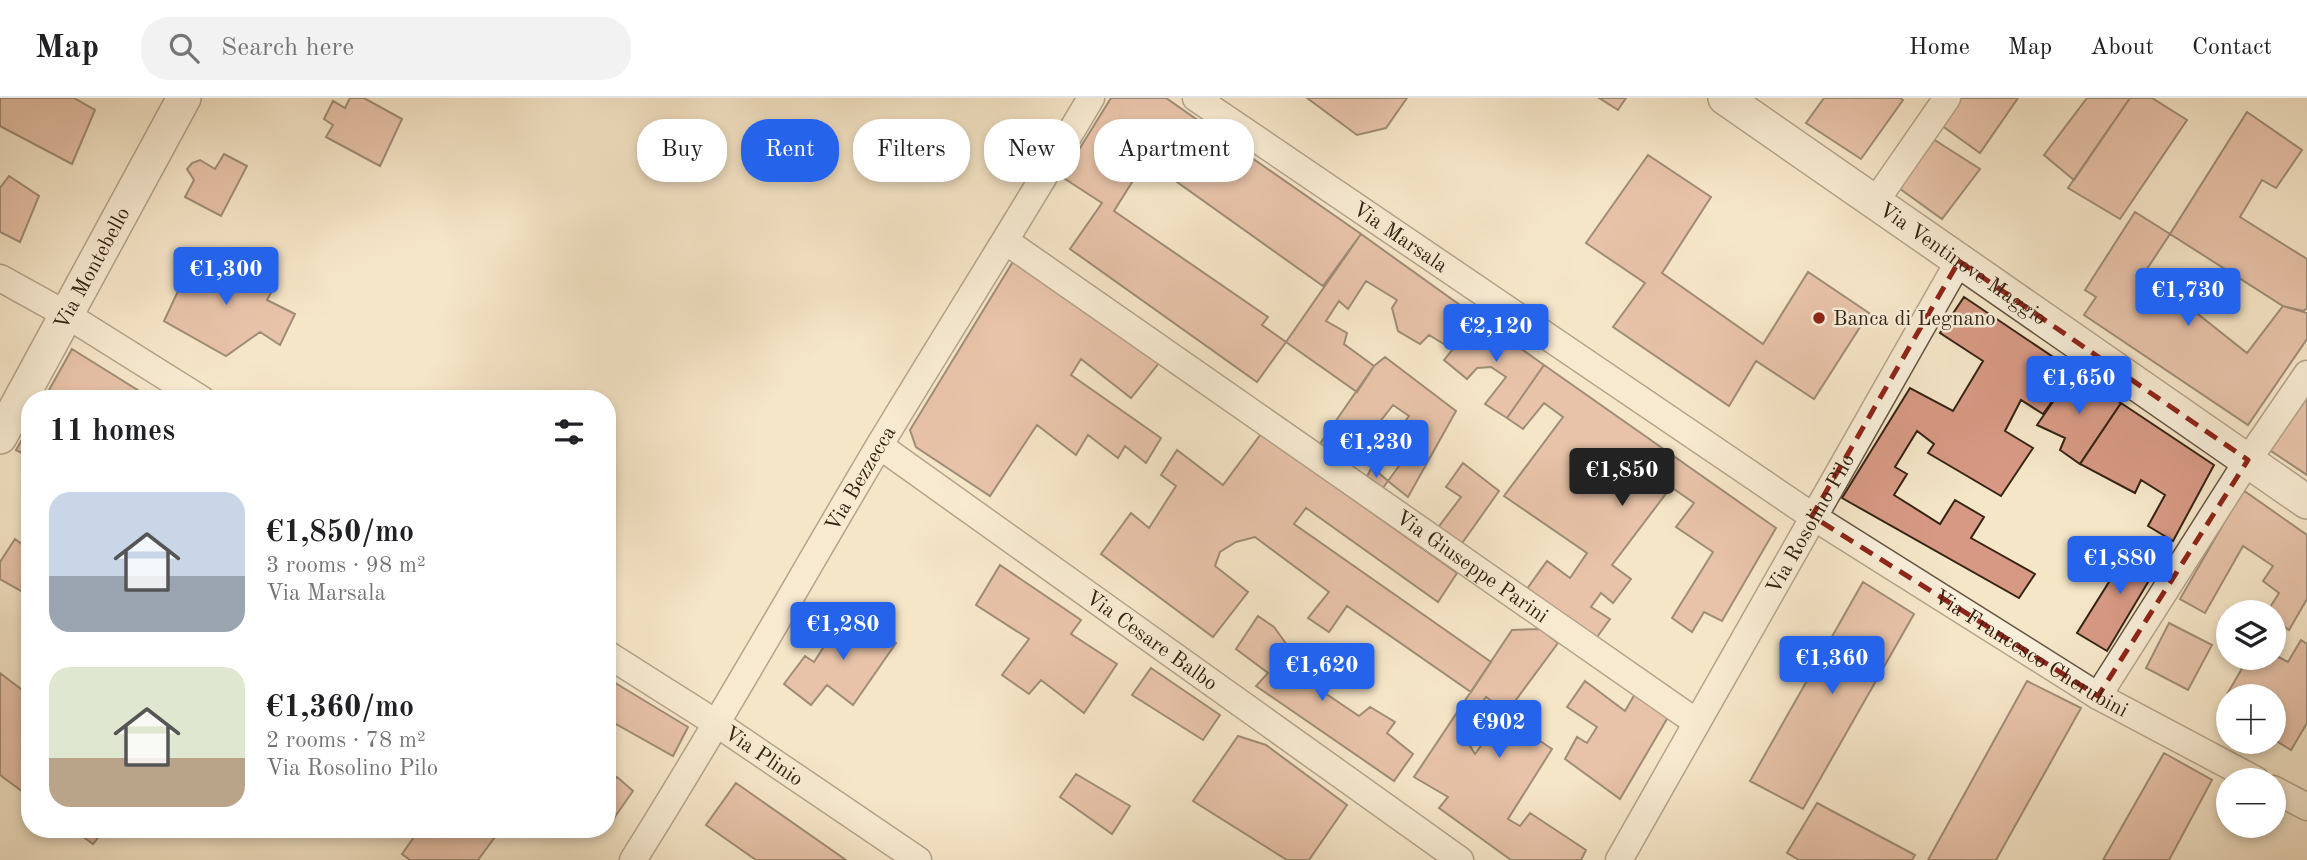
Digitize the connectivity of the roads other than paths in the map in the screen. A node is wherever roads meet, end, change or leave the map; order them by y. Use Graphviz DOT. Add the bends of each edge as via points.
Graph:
graph roads {
  1 [pos="184,98"];
  2 [pos="1091,98"];
  3 [pos="1196,98"];
  4 [pos="1725,98"];
  5 [pos="1947,98"];
  6 [pos="1875,202"];
  7 [pos="1007,242"];
  8 [pos="1959,261"];
  9 [pos="0,278"];
  10 [pos="68,315"];
  11 [pos="2307,374"];
  12 [pos="26,390"];
  13 [pos="187,390"];
  14 [pos="21,399"];
  15 [pos="0,437"];
  16 [pos="880,446"];
  17 [pos="2248,460"];
  18 [pos="2307,502"];
  19 [pos="1812,516"];
  20 [pos="616,660"];
  21 [pos="2098,696"];
  22 [pos="1696,722"];
  23 [pos="719,725"];
  24 [pos="2233,768"];
  25 [pos="2286,796"];
  26 [pos="2307,807"];
  27 [pos="633,860"];
  28 [pos="918,860"];
  29 [pos="1460,860"];
  30 [pos="1619,860"];
  1 -- 10 [label="street, Via Montebello"];
  2 -- 7 [label="street, Via Bezzecca"];
  3 -- 19 [label="street, Via Marsala"];
  4 -- 6 [label="street, Via Ventinove Maggio"];
  5 -- 6 [label="street"];
  6 -- 8 [label="street, Via Ventinove Maggio"];
  7 -- 16 [label="street, Via Bezzecca"];
  7 -- 22 [label="street, Via Giuseppe Parini"];
  8 -- 17 [label="street, Via Ventinove Maggio"];
  8 -- 19 [label="street, Via Rosolino Pilo"];
  9 -- 10 [label="street"];
  10 -- 12 [label="street, Via Montebello"];
  10 -- 13 [label="street"];
  11 -- 17 [label="street"];
  14 -- 15 [label="street, Via Montebello"];
  16 -- 23 [label="street, Via Bezzecca"];
  16 -- 29 [label="street, Via Cesare Balbo"];
  17 -- 18 [label="street, Via Ventinove Maggio"];
  17 -- 21 [label="street"];
  19 -- 21 [label="street, Via Francesco Cherubini"];
  19 -- 22 [label="street, Via Rosolino Pilo"];
  20 -- 23 [label="street, Via Plinio"];
  21 -- 24 [label="street, Via Francesco Cherubini"];
  22 -- 30 [label="street, Via Rosolino Pilo"];
  23 -- 27 [label="street, Via Bezzecca"];
  23 -- 28 [label="street, Via Plinio"];
  25 -- 26 [label="street"];
}
